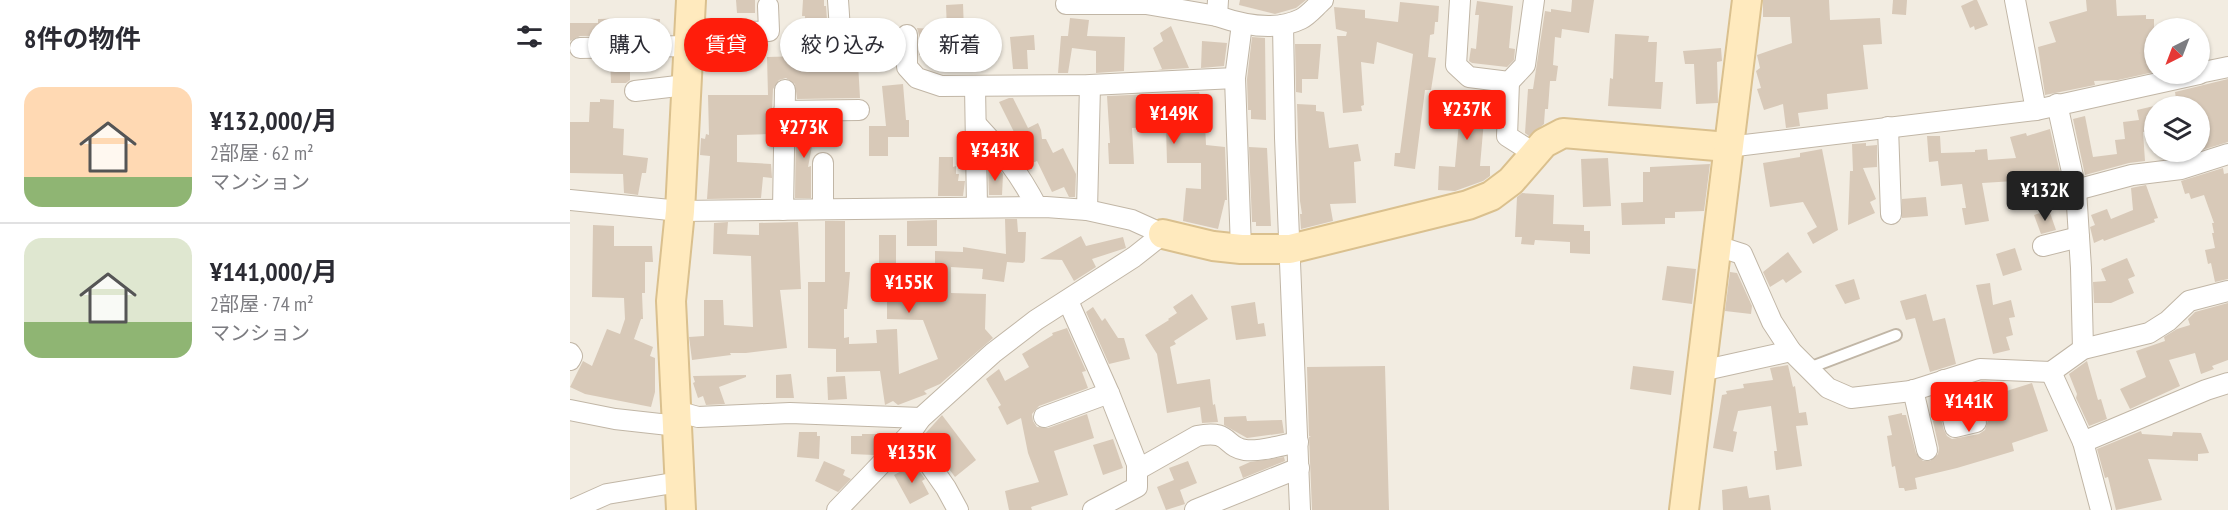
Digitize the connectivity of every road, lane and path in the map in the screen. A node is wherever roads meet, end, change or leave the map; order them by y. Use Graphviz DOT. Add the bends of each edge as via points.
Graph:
graph roads {
  1 [pos="691,0"];
  2 [pos="838,0"];
  3 [pos="1323,0"];
  4 [pos="1460,0"];
  5 [pos="1534,0"];
  6 [pos="1747,0"];
  7 [pos="2015,0"];
  8 [pos="1066,4"];
  9 [pos="768,6"];
  10 [pos="1217,8"];
  11 [pos="690,18"];
  12 [pos="839,18"];
  13 [pos="1242,24"];
  14 [pos="1283,25"];
  15 [pos="768,31"];
  16 [pos="907,35"];
  17 [pos="684,40"];
  18 [pos="579,48"];
  19 [pos="2228,67"];
  20 [pos="2210,71"];
  21 [pos="687,72"];
  22 [pos="1234,78"];
  23 [pos="1509,82"];
  24 [pos="2149,84"];
  25 [pos="1090,85"];
  26 [pos="686,86"];
  27 [pos="975,86"];
  28 [pos="784,90"];
  29 [pos="635,91"];
  30 [pos="2057,104"];
  31 [pos="859,110"];
  32 [pos="2036,110"];
  33 [pos="784,111"];
  34 [pos="976,123"];
  35 [pos="1888,128"];
  36 [pos="1728,147"];
  37 [pos="1534,154"];
  38 [pos="2228,154"];
  39 [pos="824,163"];
  40 [pos="2076,190"];
  41 [pos="570,200"];
  42 [pos="977,207"];
  43 [pos="1037,207"];
  44 [pos="783,210"];
  45 [pos="823,210"];
  46 [pos="1087,210"];
  47 [pos="680,211"];
  48 [pos="1891,214"];
  49 [pos="1163,234"];
  50 [pos="2079,237"];
  51 [pos="1717,246"];
  52 [pos="2043,246"];
  53 [pos="1240,249"];
  54 [pos="1290,249"];
  55 [pos="2228,291"];
  56 [pos="1068,301"];
  57 [pos="1896,335"];
  58 [pos="2083,349"];
  59 [pos="1791,351"];
  60 [pos="570,353"];
  61 [pos="570,360"];
  62 [pos="1809,368"];
  63 [pos="1701,371"];
  64 [pos="2051,372"];
  65 [pos="1944,380"];
  66 [pos="2228,383"];
  67 [pos="1913,390"];
  68 [pos="1109,393"];
  69 [pos="570,410"];
  70 [pos="1044,417"];
  71 [pos="921,418"];
  72 [pos="1976,422"];
  73 [pos="678,427"];
  74 [pos="909,435"];
  75 [pos="1298,442"];
  76 [pos="2083,442"];
  77 [pos="1927,450"];
  78 [pos="1299,468"];
  79 [pos="1137,470"];
  80 [pos="680,496"];
  81 [pos="571,510"];
  82 [pos="693,510"];
  83 [pos="837,510"];
  84 [pos="958,510"];
  85 [pos="1093,510"];
  86 [pos="1195,510"];
  87 [pos="1300,510"];
  88 [pos="1684,510"];
  89 [pos="2101,510"];
  1 -- 11 [label="street"];
  2 -- 12 [label="street"];
  3 -- 14 [label="street" via="1303,18"];
  4 -- 23 [label="street" via="1456,65 1469,77"];
  5 -- 23 [label="street" via="1525,65"];
  6 -- 36 [label="street"];
  7 -- 32 [label="street"];
  8 -- 10 [label="street"];
  9 -- 15 [label="street"];
  10 -- 13 [label="street"];
  13 -- 14 [label="street"];
  13 -- 22 [label="street"];
  14 -- 54 [label="street"];
  16 -- 27 [label="street" via="907,67 917,78 941,86"];
  17 -- 18 [label="street"];
  19 -- 20 [label="street"];
  21 -- 26 [label="street"];
  22 -- 25 [label="street"];
  22 -- 53 [label="street"];
  23 -- 37 [label="street" via="1507,136"];
  24 -- 30 [label="street"];
  25 -- 27 [label="street"];
  25 -- 46 [label="street"];
  26 -- 29 [label="street"];
  26 -- 47 [label="street"];
  27 -- 34 [label="street"];
  28 -- 33 [label="street"];
  30 -- 32 [label="street"];
  30 -- 40 [label="street"];
  31 -- 33 [label="street"];
  32 -- 35 [label="street"];
  33 -- 44 [label="street"];
  34 -- 42 [label="street"];
  34 -- 43 [label="street" via="1009,160"];
  35 -- 36 [label="street"];
  35 -- 48 [label="street"];
  36 -- 37 [label="street" via="1563,133 1544,143"];
  36 -- 51 [label="street"];
  37 -- 54 [label="street" via="1510,182 1491,196 1468,205"];
  38 -- 40 [label="street" via="2181,169 2132,175"];
  39 -- 45 [label="street"];
  40 -- 50 [label="street"];
  41 -- 47 [label="street"];
  42 -- 43 [label="street"];
  42 -- 45 [label="street"];
  43 -- 46 [label="street"];
  44 -- 45 [label="street"];
  44 -- 47 [label="street"];
  46 -- 49 [label="street" via="1132,220"];
  47 -- 73 [label="street" via="671,301"];
  49 -- 53 [label="street"];
  49 -- 56 [label="street"];
  50 -- 52 [label="street"];
  50 -- 58 [label="street"];
  51 -- 59 [label="street" via="1742,254 1772,322"];
  51 -- 63 [label="street"];
  53 -- 54 [label="street"];
  54 -- 75 [label="street"];
  55 -- 58 [label="street" via="2189,301 2149,333"];
  56 -- 68 [label="street"];
  56 -- 71 [label="street" via="993,353"];
  57 -- 62 [label="lane"];
  58 -- 64 [label="street"];
  59 -- 62 [label="street"];
  59 -- 63 [label="street"];
  60 -- 61 [label="street"];
  62 -- 67 [label="street" via="1828,388 1851,398"];
  63 -- 88 [label="street"];
  64 -- 65 [label="street" via="1980,369"];
  64 -- 76 [label="street"];
  65 -- 67 [label="street"];
  65 -- 72 [label="street" via="1955,427"];
  66 -- 76 [label="street"];
  67 -- 77 [label="street"];
  68 -- 70 [label="street"];
  68 -- 79 [label="street"];
  69 -- 73 [label="street"];
  71 -- 73 [label="street" via="790,412 698,417"];
  71 -- 74 [label="street"];
  73 -- 80 [label="street"];
  73 -- 82 [label="street"];
  74 -- 83 [label="street"];
  74 -- 84 [label="street"];
  75 -- 78 [label="street"];
  75 -- 79 [label="street" via="1248,450 1219,434 1208,434 1197,436"];
  76 -- 89 [label="street"];
  78 -- 86 [label="street"];
  78 -- 87 [label="street"];
  79 -- 85 [label="street" via="1137,487"];
  80 -- 81 [label="street" via="607,494"];
}
